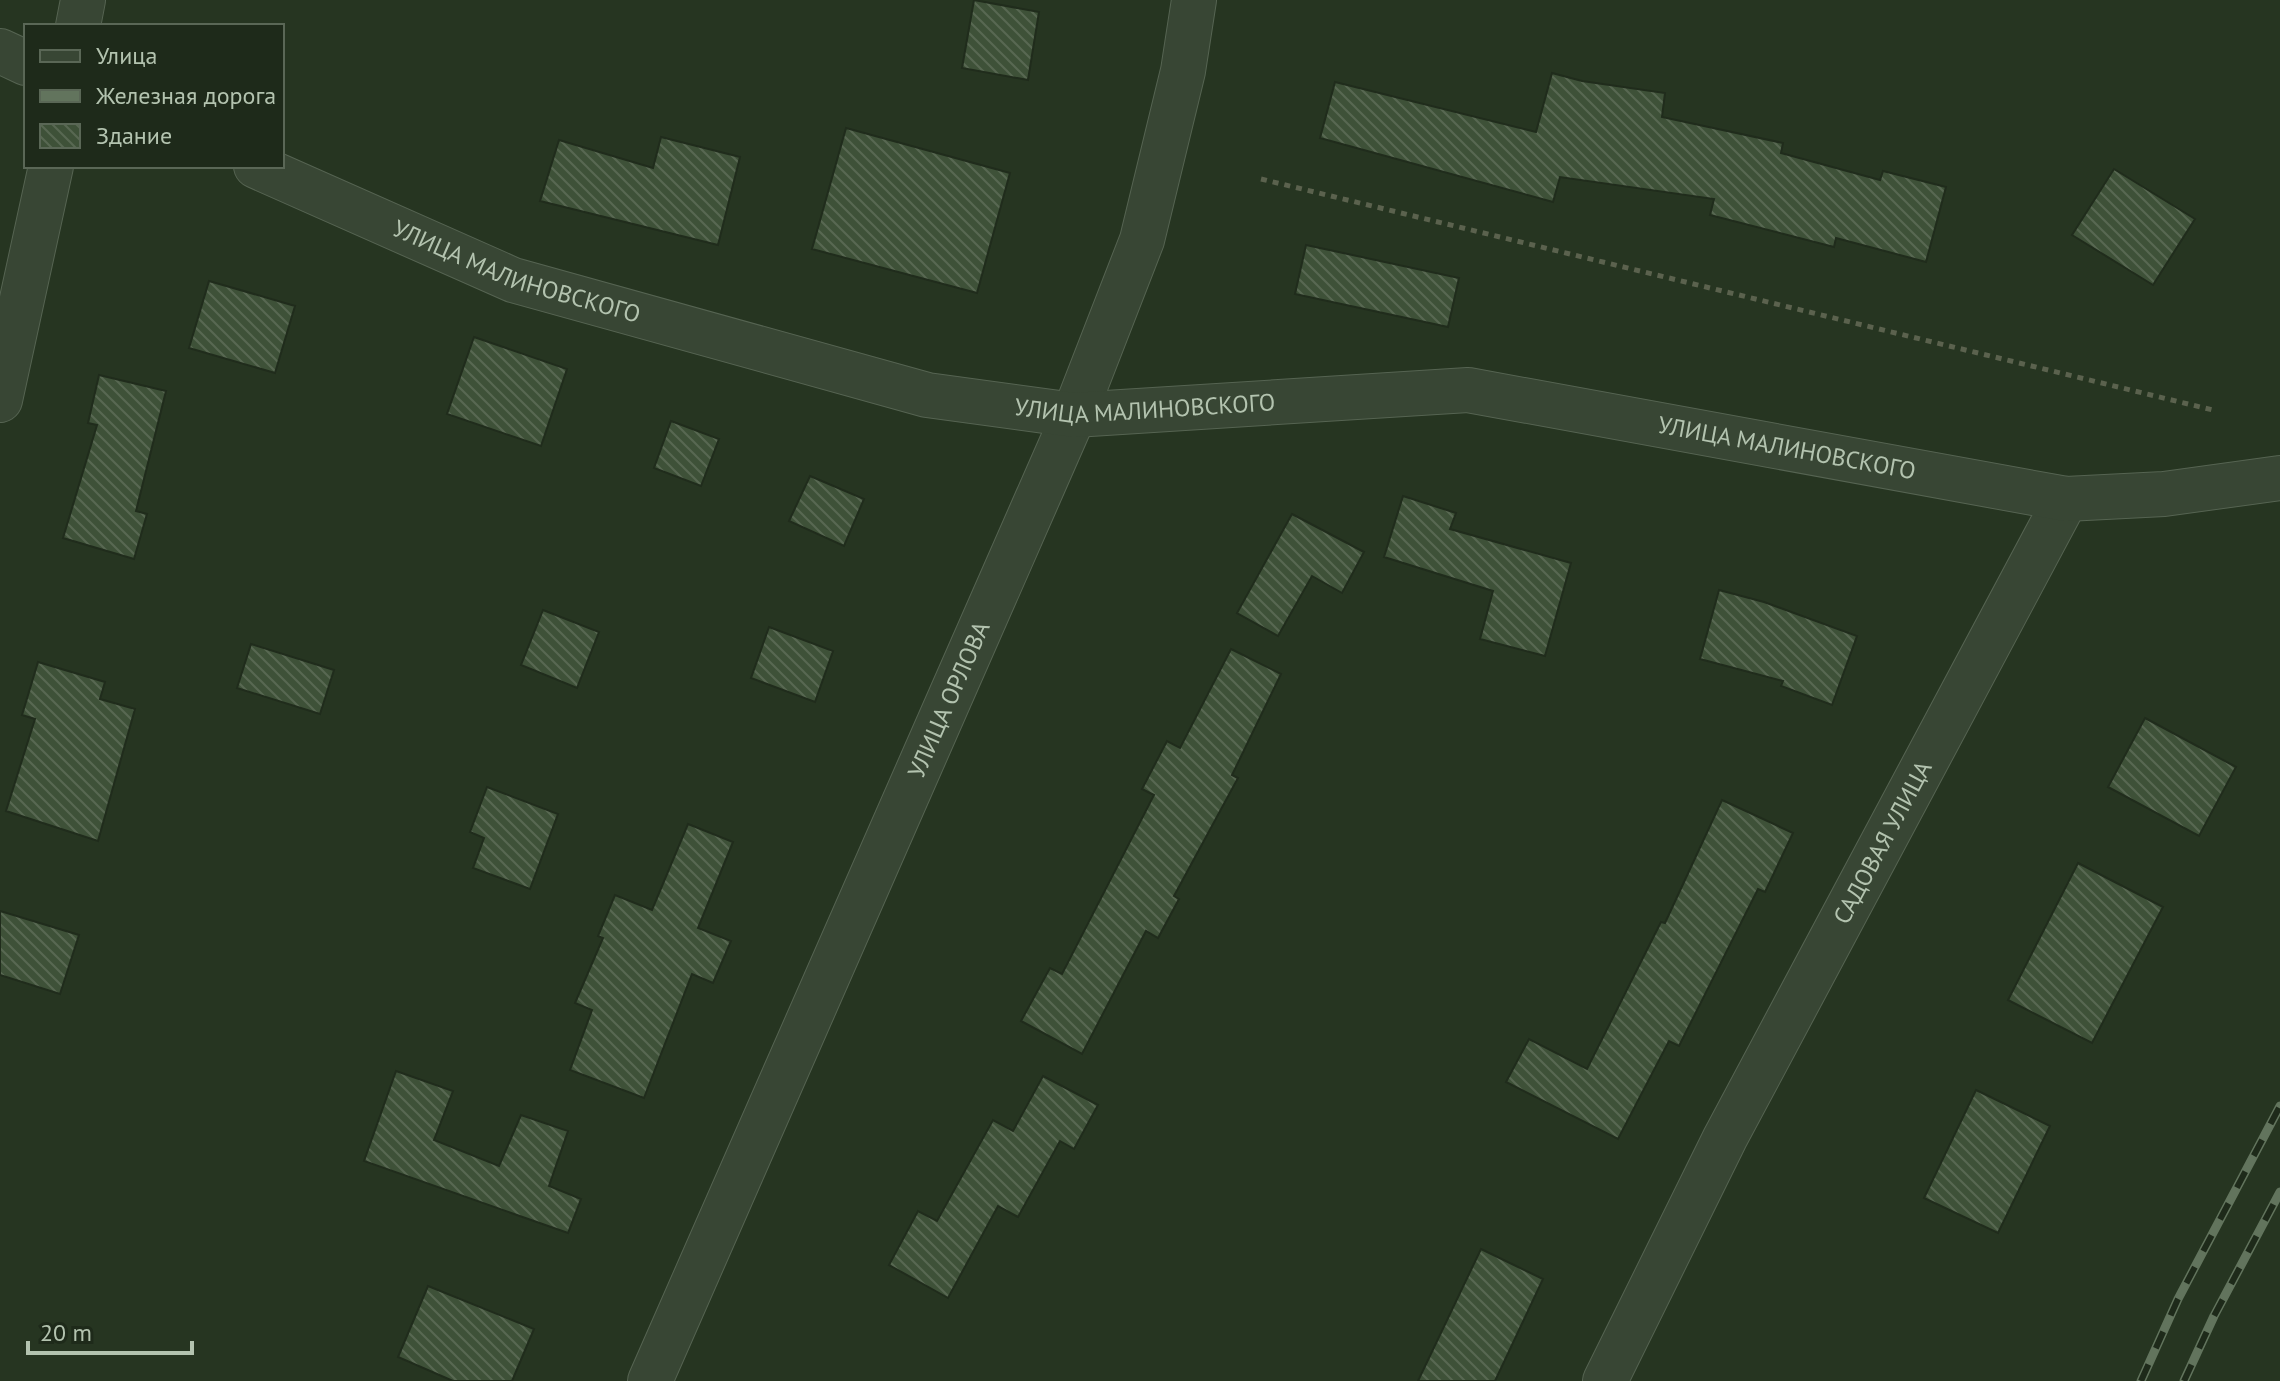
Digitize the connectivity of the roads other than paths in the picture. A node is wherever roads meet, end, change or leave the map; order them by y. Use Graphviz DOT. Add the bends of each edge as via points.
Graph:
graph roads {
  1 [pos="83,0"];
  2 [pos="1194,0"];
  3 [pos="78,24"];
  4 [pos="0,51"];
  5 [pos="24,62"];
  6 [pos="51,168"];
  7 [pos="261,168"];
  8 [pos="0,400"];
  9 [pos="1074,415"];
  10 [pos="2280,478"];
  11 [pos="2066,499"];
  12 [pos="650,1381"];
  13 [pos="1605,1381"];
  1 -- 3 [label="street"];
  2 -- 9 [label="street, УЛИЦА ОРЛОВА" via="1183,71 1142,240"];
  4 -- 5 [label="street"];
  6 -- 8 [label="street"];
  7 -- 9 [label="street, УЛИЦА МАЛИНОВСКОГО" via="513,280 927,395"];
  9 -- 11 [label="street, УЛИЦА МАЛИНОВСКОГО" via="1468,390"];
  9 -- 12 [label="street, УЛИЦА ОРЛОВА"];
  10 -- 11 [label="street" via="2164,494"];
  11 -- 13 [label="street, САДОВАЯ УЛИЦА" via="1725,1138"];
}
